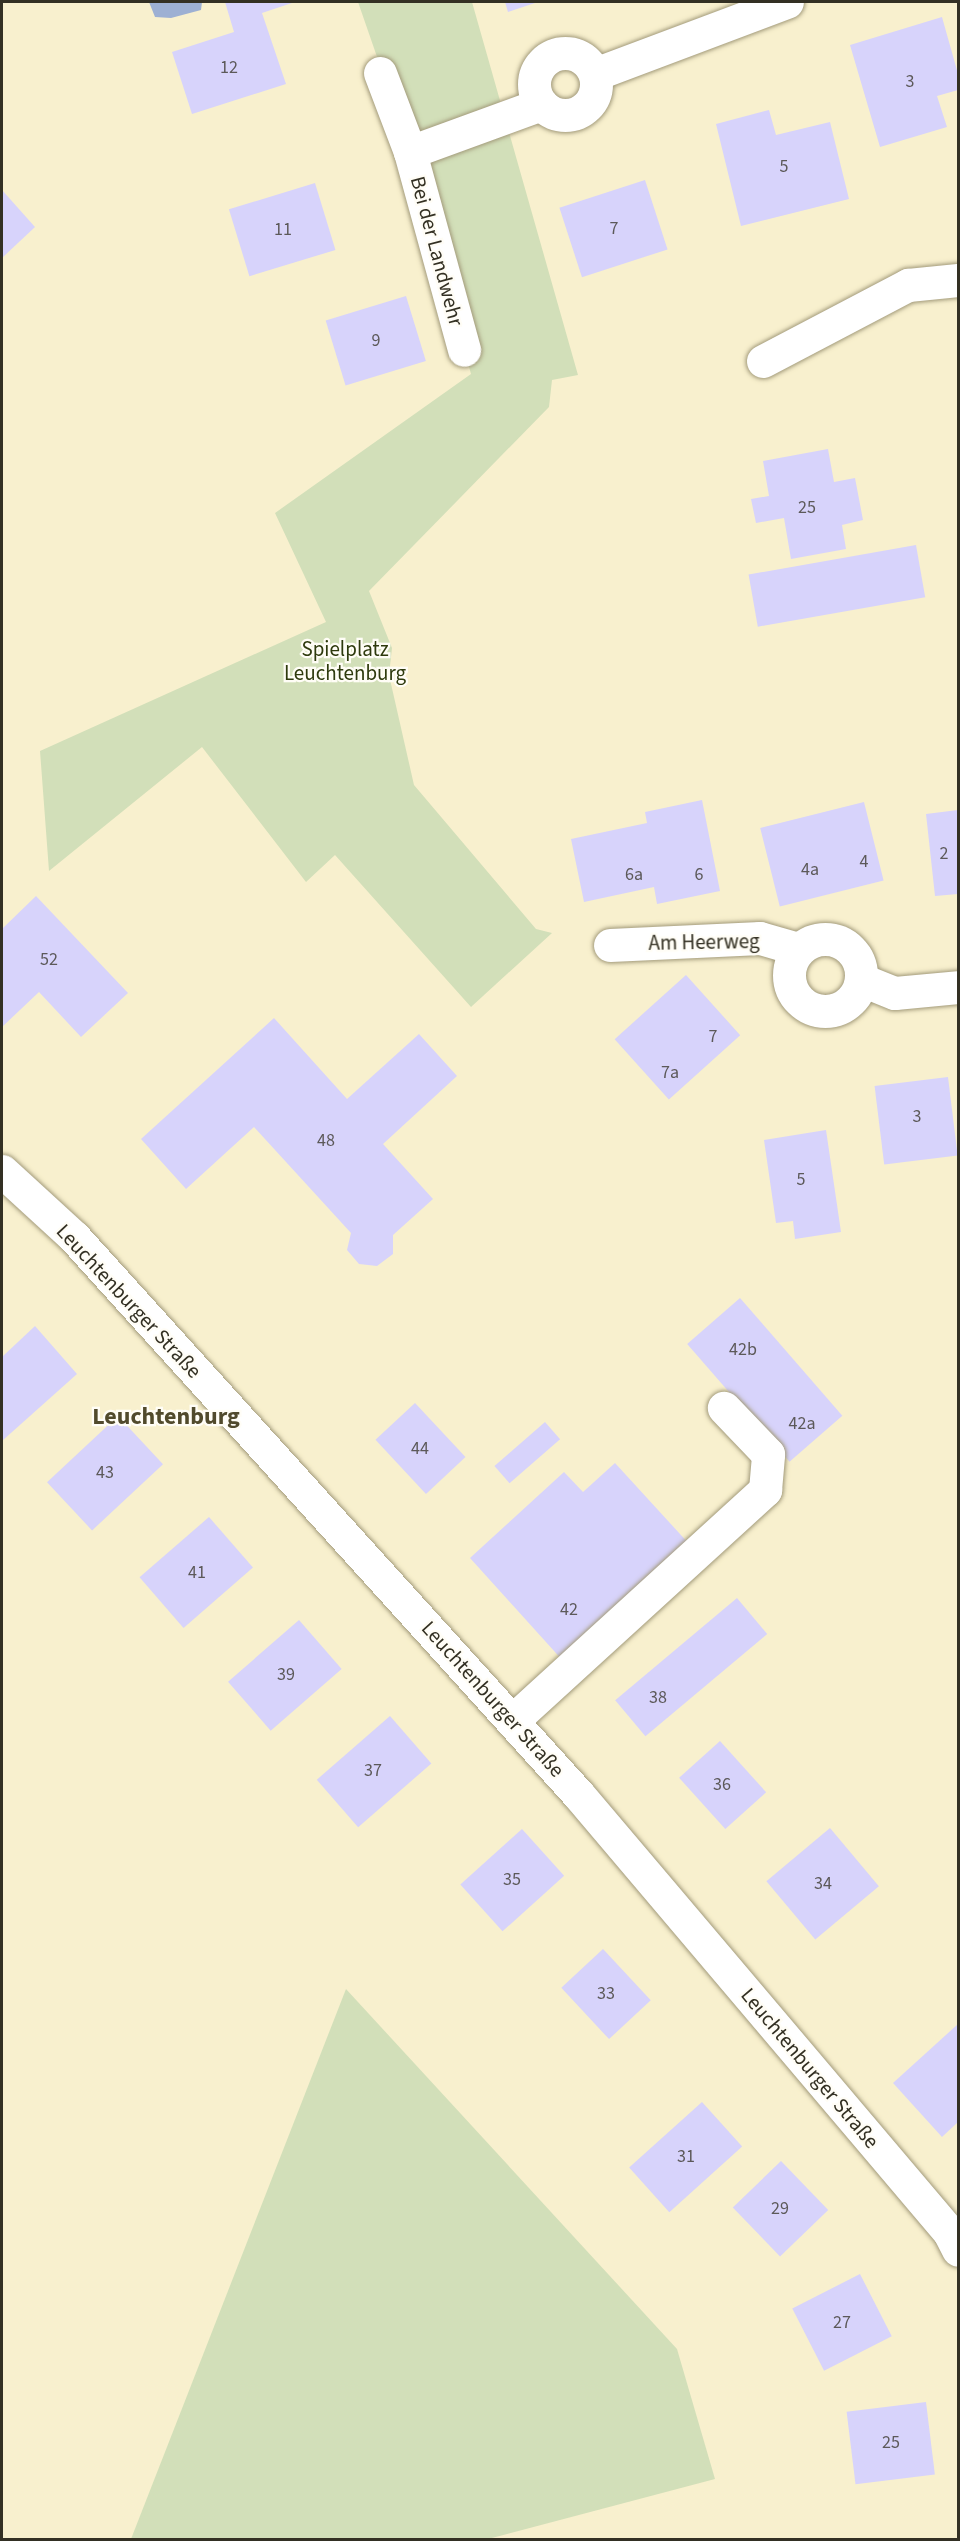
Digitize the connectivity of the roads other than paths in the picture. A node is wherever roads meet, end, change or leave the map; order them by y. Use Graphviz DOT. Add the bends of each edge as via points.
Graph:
graph roads {
  1 [pos="787,2"];
  2 [pos="380,73"];
  3 [pos="595,74"];
  4 [pos="541,104"];
  5 [pos="410,152"];
  6 [pos="958,280"];
  7 [pos="464,350"];
  8 [pos="763,361"];
  9 [pos="610,945"];
  10 [pos="798,949"];
  11 [pos="862,980"];
  12 [pos="958,987"];
  13 [pos="2,1171"];
  14 [pos="724,1408"];
  15 [pos="512,1721"];
  16 [pos="958,2250"];
  1 -- 3 [label="street"];
  2 -- 5 [label="street, Bei der Landwehr"];
  3 -- 4 [label="street" via="597,86 586,108 561,115"];
  3 -- 4 [label="street" via="580,55 556,53 538,69 534,84"];
  4 -- 5 [label="street, Bei der Landwehr"];
  5 -- 7 [label="street, Bei der Landwehr"];
  6 -- 8 [label="street" via="908,285"];
  9 -- 10 [label="street, Am Heerweg" via="760,938"];
  10 -- 11 [label="street" via="818,939 841,942 858,958"];
  10 -- 11 [label="street" via="789,976 797,998 808,1007 821,1011 841,1007 854,998"];
  11 -- 12 [label="street" via="895,993"];
  13 -- 15 [label="street, Leuchtenburger Straße" via="74,1237"];
  14 -- 15 [label="street" via="768,1454 765,1490"];
  15 -- 16 [label="street, Leuchtenburger Straße" via="949,2232"];
}
